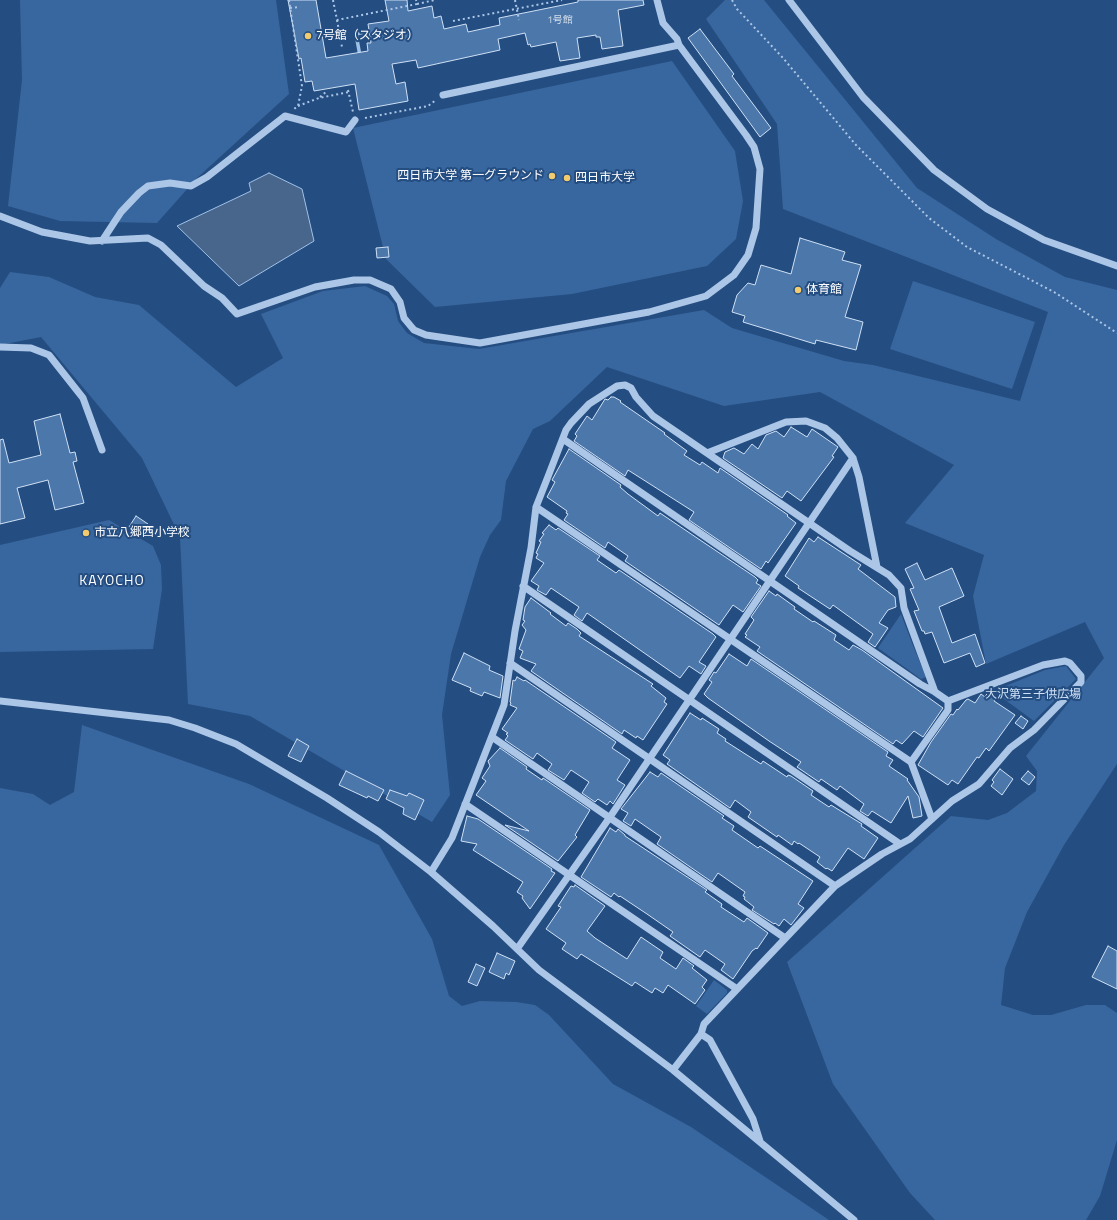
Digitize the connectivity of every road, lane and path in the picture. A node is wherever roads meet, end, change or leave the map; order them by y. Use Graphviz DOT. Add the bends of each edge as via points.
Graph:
graph roads {
  1 [pos="289,0"];
  2 [pos="333,0"];
  3 [pos="416,0"];
  4 [pos="436,0"];
  5 [pos="515,0"];
  6 [pos="562,0"];
  7 [pos="657,0"];
  8 [pos="732,0"];
  9 [pos="789,0"];
  10 [pos="417,4"];
  11 [pos="300,7"];
  12 [pos="290,8"];
  13 [pos="517,9"];
  14 [pos="337,20"];
  15 [pos="519,20"];
  16 [pos="453,21"];
  17 [pos="678,42"];
  18 [pos="342,47"];
  19 [pos="327,91"];
  20 [pos="443,95"];
  21 [pos="319,98"];
  22 [pos="298,106"];
  23 [pos="285,116"];
  24 [pos="355,120"];
  25 [pos="0,216"];
  26 [pos="102,241"];
  27 [pos="1117,266"];
  28 [pos="1117,333"];
  29 [pos="0,348"];
  30 [pos="563,439"];
  31 [pos="102,450"];
  32 [pos="708,453"];
  33 [pos="853,458"];
  34 [pos="536,507"];
  35 [pos="810,523"];
  36 [pos="877,567"];
  37 [pos="770,582"];
  38 [pos="523,586"];
  39 [pos="730,639"];
  40 [pos="510,663"];
  41 [pos="935,692"];
  42 [pos="690,699"];
  43 [pos="0,701"];
  44 [pos="948,701"];
  45 [pos="492,737"];
  46 [pos="649,758"];
  47 [pos="911,762"];
  48 [pos="465,804"];
  49 [pos="610,817"];
  50 [pos="932,819"];
  51 [pos="900,844"];
  52 [pos="431,872"];
  53 [pos="570,875"];
  54 [pos="835,886"];
  55 [pos="785,938"];
  56 [pos="517,949"];
  57 [pos="737,989"];
  58 [pos="702,1034"];
  59 [pos="672,1070"];
  60 [pos="760,1142"];
  61 [pos="854,1220"];
  1 -- 12 [label="path"];
  2 -- 14 [label="path"];
  3 -- 10 [label="path"];
  4 -- 10 [label="path"];
  5 -- 13 [label="path"];
  6 -- 13 [label="path"];
  7 -- 17 [label="street" via="663,23"];
  8 -- 28 [label="path" via="737,9 783,58 856,146 929,218 968,247 1054,292"];
  9 -- 27 [label="street" via="863,98 934,170 987,209 1044,240"];
  10 -- 14 [label="path"];
  11 -- 12 [label="path"];
  12 -- 22 [label="path" via="302,86"];
  13 -- 15 [label="path"];
  13 -- 16 [label="path"];
  14 -- 18 [label="path"];
  17 -- 20 [label="street"];
  17 -- 26 [label="street" via="754,147 760,169 756,228 748,255 734,275 706,296 650,312 480,343 426,335 414,330 404,318 400,302 391,290 370,280 354,280 315,287 237,314 161,245 148,238"];
  19 -- 21 [label="path"];
  20 -- 24 [label="path" via="428,106"];
  21 -- 22 [label="path"];
  21 -- 24 [label="path" via="348,91"];
  22 -- 23 [label="path"];
  23 -- 24 [label="street" via="346,132"];
  23 -- 26 [label="street" via="207,177 191,186 165,183 148,186 121,212"];
  25 -- 26 [label="street" via="42,232"];
  29 -- 31 [label="street" via="31,348 48,355 84,398"];
  30 -- 32 [label="street" via="571,423 590,404 617,386 625,386 631,388 653,416"];
  30 -- 34 [label="street"];
  30 -- 37 [label="street"];
  32 -- 33 [label="street" via="786,422 806,421 825,428"];
  32 -- 35 [label="street"];
  33 -- 35 [label="street"];
  33 -- 36 [label="street"];
  34 -- 38 [label="street"];
  34 -- 39 [label="street"];
  35 -- 36 [label="street"];
  35 -- 37 [label="street"];
  36 -- 41 [label="street" via="901,588 904,608"];
  37 -- 39 [label="street"];
  37 -- 41 [label="street"];
  38 -- 40 [label="street"];
  38 -- 42 [label="street"];
  39 -- 42 [label="street"];
  39 -- 47 [label="street"];
  40 -- 45 [label="street" via="504,705"];
  40 -- 46 [label="street"];
  41 -- 44 [label="street"];
  42 -- 46 [label="street"];
  42 -- 51 [label="street"];
  43 -- 52 [label="street" via="169,720 216,735 327,798 379,832"];
  44 -- 47 [label="street" via="948,710"];
  44 -- 50 [label="street" via="1043,665 1064,661 1070,663 1081,676 1081,682 1034,730 1010,748 979,784 952,801"];
  45 -- 48 [label="street"];
  45 -- 49 [label="street"];
  46 -- 49 [label="street"];
  46 -- 54 [label="street"];
  47 -- 50 [label="street"];
  48 -- 52 [label="street" via="452,838"];
  48 -- 53 [label="street"];
  49 -- 53 [label="street"];
  49 -- 55 [label="street"];
  50 -- 51 [label="street" via="910,839"];
  51 -- 54 [label="street"];
  52 -- 56 [label="street"];
  53 -- 56 [label="street"];
  53 -- 57 [label="street"];
  54 -- 55 [label="street"];
  55 -- 57 [label="street"];
  56 -- 59 [label="street" via="539,970"];
  57 -- 58 [label="street" via="704,1024"];
  58 -- 59 [label="street"];
  58 -- 60 [label="street" via="710,1040 753,1119"];
  59 -- 60 [label="street"];
  60 -- 61 [label="street"];
}
